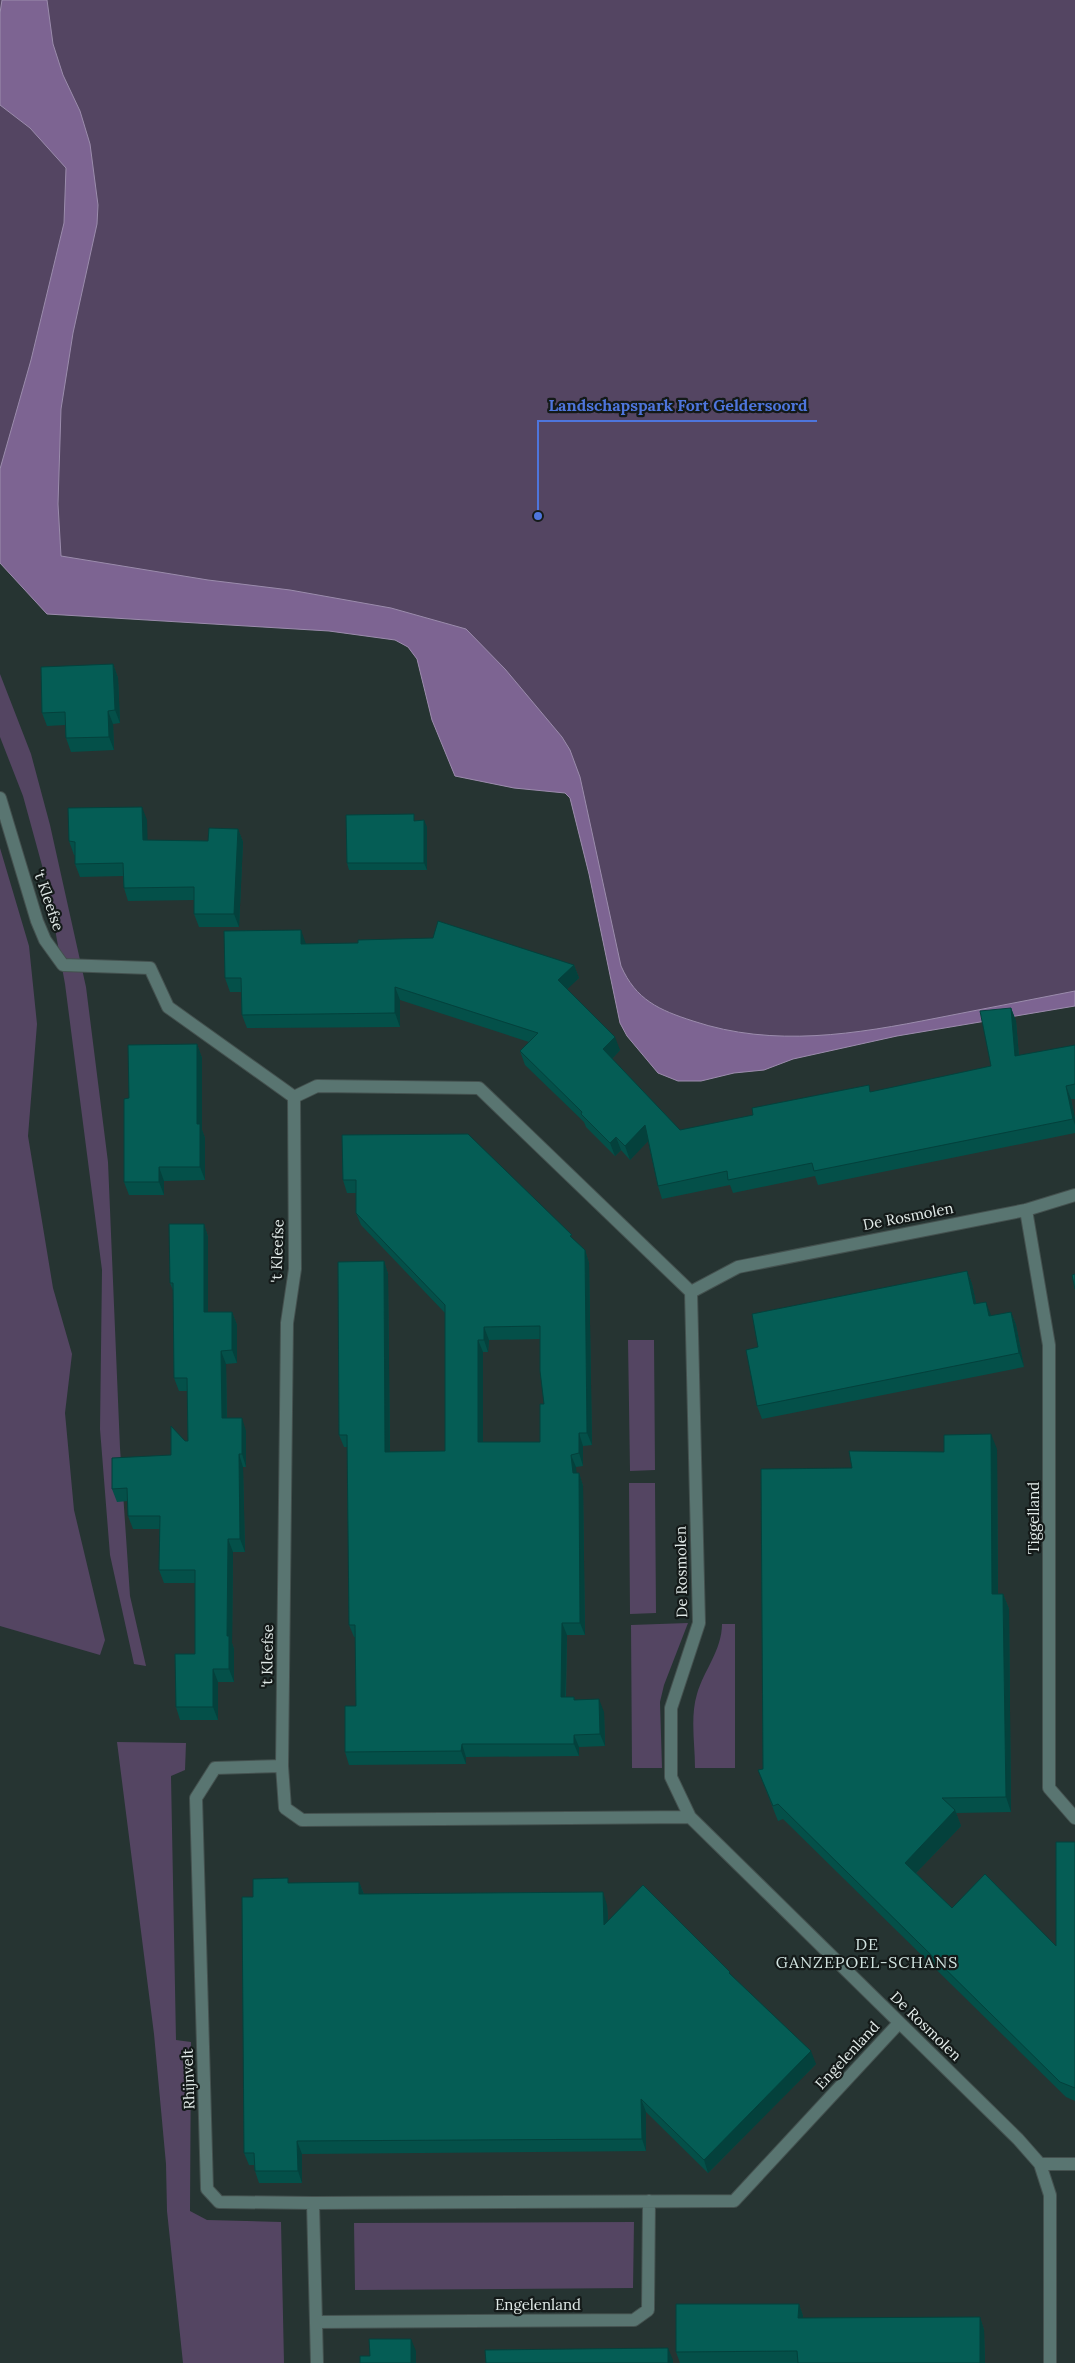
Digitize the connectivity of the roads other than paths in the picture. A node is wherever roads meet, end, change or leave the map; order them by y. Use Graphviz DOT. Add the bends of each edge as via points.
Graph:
graph roads {
  1 [pos="0,798"];
  2 [pos="294,1096"];
  3 [pos="1075,1195"];
  4 [pos="1026,1210"];
  5 [pos="691,1292"];
  6 [pos="282,1766"];
  7 [pos="690,1817"];
  8 [pos="1075,1818"];
  9 [pos="899,2023"];
  10 [pos="1040,2164"];
  11 [pos="1075,2164"];
  12 [pos="649,2201"];
  13 [pos="313,2203"];
  14 [pos="317,2322"];
  15 [pos="317,2363"];
  16 [pos="1050,2363"];
  1 -- 2 [label="street, 't Kleefse" via="37,921 45,940 63,965 150,968 168,1007"];
  2 -- 5 [label="street" via="316,1086 479,1088"];
  2 -- 6 [label="street, 't Kleefse" via="294,1269 286,1323"];
  3 -- 4 [label="street, De Rosmolen"];
  4 -- 5 [label="street, De Rosmolen" via="738,1267"];
  4 -- 8 [label="street, Tiggelland" via="1049,1345 1049,1788"];
  5 -- 7 [label="street, De Rosmolen" via="699,1623 671,1708 671,1777"];
  6 -- 7 [label="street, 't Kleefse" via="284,1808 302,1820"];
  6 -- 13 [label="street, Rhijnvelt" via="215,1768 196,1798 207,2189 219,2202"];
  7 -- 9 [label="street, De Rosmolen"];
  9 -- 10 [label="street, De Rosmolen"];
  9 -- 12 [label="street, Engelenland" via="734,2201"];
  10 -- 11 [label="street"];
  10 -- 16 [label="street, De Rosmolen" via="1050,2195"];
  12 -- 13 [label="street, Engelenland"];
  12 -- 14 [label="street, Engelenland" via="648,2310 634,2320"];
  13 -- 14 [label="street"];
  14 -- 15 [label="street"];
}
